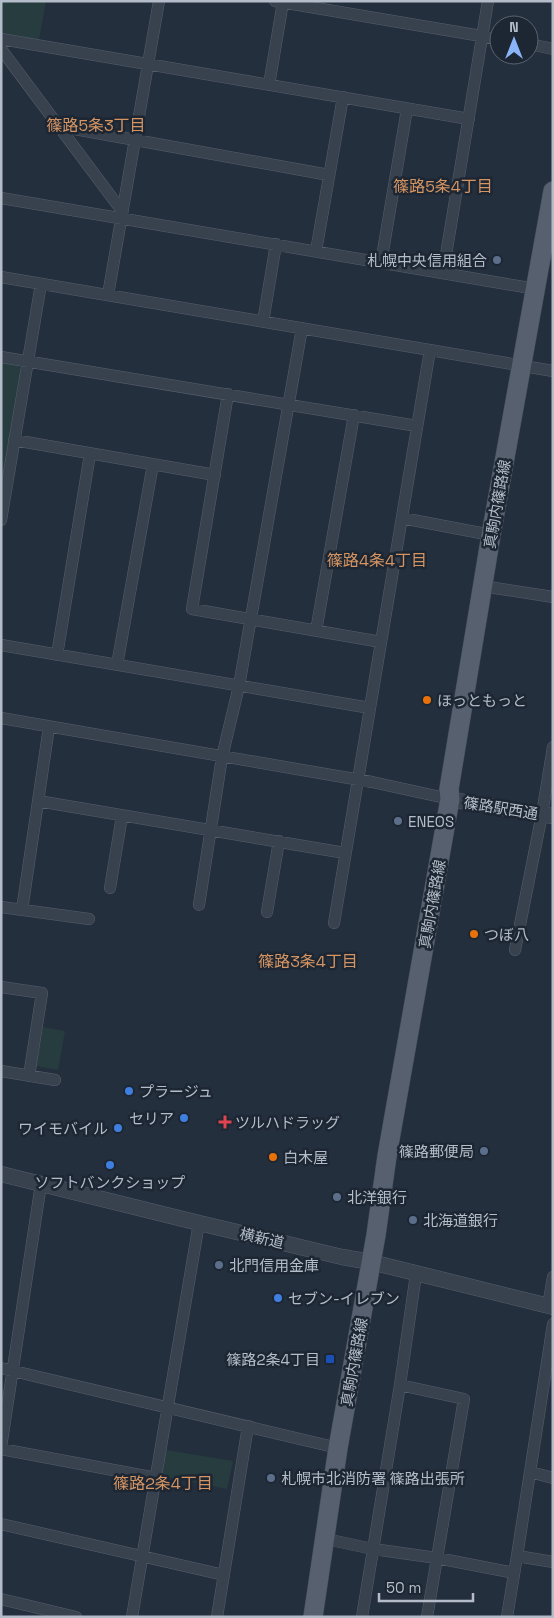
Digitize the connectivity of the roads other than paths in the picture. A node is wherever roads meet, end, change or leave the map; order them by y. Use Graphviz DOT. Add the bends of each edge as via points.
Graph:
graph roads {
  1 [pos="159,1"];
  2 [pos="488,1"];
  3 [pos="279,2"];
  4 [pos="482,36"];
  5 [pos="489,37"];
  6 [pos="1,38"];
  7 [pos="539,46"];
  8 [pos="1,49"];
  9 [pos="553,49"];
  10 [pos="148,64"];
  11 [pos="269,85"];
  12 [pos="343,98"];
  13 [pos="407,109"];
  14 [pos="469,119"];
  15 [pos="58,126"];
  16 [pos="135,139"];
  17 [pos="329,175"];
  18 [pos="1,198"];
  19 [pos="552,202"];
  20 [pos="121,215"];
  21 [pos="276,244"];
  22 [pos="316,251"];
  23 [pos="381,263"];
  24 [pos="443,273"];
  25 [pos="1,277"];
  26 [pos="41,284"];
  27 [pos="536,289"];
  28 [pos="108,295"];
  29 [pos="263,322"];
  30 [pos="302,328"];
  31 [pos="430,350"];
  32 [pos="1,356"];
  33 [pos="28,361"];
  34 [pos="522,366"];
  35 [pos="553,371"];
  36 [pos="228,394"];
  37 [pos="288,404"];
  38 [pos="354,415"];
  39 [pos="418,426"];
  40 [pos="14,440"];
  41 [pos="90,454"];
  42 [pos="153,464"];
  43 [pos="215,475"];
  44 [pos="402,518"];
  45 [pos="1,520"];
  46 [pos="491,535"];
  47 [pos="482,586"];
  48 [pos="553,597"];
  49 [pos="251,620"];
  50 [pos="316,631"];
  51 [pos="381,642"];
  52 [pos="1,645"];
  53 [pos="56,655"];
  54 [pos="117,665"];
  55 [pos="239,686"];
  56 [pos="370,708"];
  57 [pos="1,718"];
  58 [pos="50,727"];
  59 [pos="553,747"];
  60 [pos="222,757"];
  61 [pos="358,780"];
  62 [pos="450,799"];
  63 [pos="38,801"];
  64 [pos="547,815"];
  65 [pos="122,816"];
  66 [pos="211,830"];
  67 [pos="279,841"];
  68 [pos="345,853"];
  69 [pos="110,888"];
  70 [pos="199,904"];
  71 [pos="1,907"];
  72 [pos="22,910"];
  73 [pos="267,912"];
  74 [pos="89,919"];
  75 [pos="334,923"];
  76 [pos="515,950"];
  77 [pos="1,986"];
  78 [pos="1,1071"];
  79 [pos="29,1076"];
  80 [pos="55,1080"];
  81 [pos="1,1174"];
  82 [pos="42,1184"];
  83 [pos="199,1223"];
  84 [pos="371,1262"];
  85 [pos="416,1274"];
  86 [pos="553,1277"];
  87 [pos="550,1307"];
  88 [pos="553,1324"];
  89 [pos="1,1368"];
  90 [pos="13,1371"];
  91 [pos="400,1385"];
  92 [pos="547,1399"];
  93 [pos="168,1407"];
  94 [pos="248,1426"];
  95 [pos="1,1448"];
  96 [pos="338,1448"];
  97 [pos="530,1472"];
  98 [pos="156,1478"];
  99 [pos="553,1478"];
  100 [pos="1,1524"];
  101 [pos="326,1539"];
  102 [pos="373,1549"];
  103 [pos="517,1556"];
  104 [pos="142,1558"];
  105 [pos="437,1558"];
  106 [pos="553,1562"];
  107 [pos="514,1573"];
  108 [pos="224,1576"];
  109 [pos="1,1599"];
  110 [pos="76,1617"];
  111 [pos="132,1617"];
  112 [pos="217,1617"];
  113 [pos="313,1617"];
  114 [pos="362,1617"];
  115 [pos="427,1617"];
  116 [pos="507,1617"];
  1 -- 10 [label="street"];
  2 -- 4 [label="street"];
  3 -- 4 [label="street"];
  3 -- 11 [label="street"];
  4 -- 5 [label="street"];
  4 -- 14 [label="street"];
  6 -- 10 [label="street"];
  7 -- 9 [label="street"];
  8 -- 15 [label="street"];
  10 -- 11 [label="street"];
  10 -- 16 [label="street"];
  11 -- 12 [label="street"];
  12 -- 13 [label="street"];
  12 -- 17 [label="street"];
  13 -- 14 [label="street"];
  13 -- 23 [label="street"];
  14 -- 24 [label="street"];
  15 -- 16 [label="street"];
  15 -- 20 [label="street"];
  16 -- 17 [label="street"];
  16 -- 20 [label="street"];
  17 -- 22 [label="street"];
  18 -- 20 [label="street"];
  19 -- 27 [label="main road, 真駒内篠路線"];
  20 -- 21 [label="street"];
  20 -- 28 [label="street"];
  21 -- 22 [label="street"];
  21 -- 29 [label="street"];
  22 -- 23 [label="street"];
  23 -- 24 [label="street"];
  24 -- 27 [label="street"];
  25 -- 26 [label="street"];
  26 -- 28 [label="street"];
  26 -- 33 [label="street"];
  27 -- 34 [label="main road, 真駒内篠路線"];
  28 -- 29 [label="street"];
  29 -- 30 [label="street"];
  30 -- 31 [label="street"];
  30 -- 37 [label="street"];
  31 -- 34 [label="street"];
  31 -- 39 [label="street"];
  32 -- 33 [label="street"];
  33 -- 36 [label="street"];
  33 -- 40 [label="street"];
  34 -- 35 [label="street"];
  34 -- 46 [label="main road, 真駒内篠路線"];
  36 -- 37 [label="street"];
  36 -- 43 [label="street"];
  37 -- 38 [label="street"];
  37 -- 49 [label="street"];
  38 -- 39 [label="street"];
  38 -- 50 [label="street"];
  39 -- 44 [label="street"];
  40 -- 41 [label="street"];
  40 -- 45 [label="street"];
  41 -- 42 [label="street"];
  41 -- 53 [label="street"];
  42 -- 43 [label="street"];
  42 -- 54 [label="street"];
  43 -- 49 [label="street" via="192,609"];
  44 -- 46 [label="street"];
  44 -- 51 [label="street"];
  46 -- 47 [label="main road, 真駒内篠路線"];
  47 -- 48 [label="street"];
  47 -- 62 [label="main road, 真駒内篠路線" via="449,788"];
  49 -- 50 [label="street"];
  49 -- 55 [label="street"];
  50 -- 51 [label="street"];
  51 -- 56 [label="street"];
  52 -- 53 [label="street"];
  53 -- 54 [label="street"];
  54 -- 55 [label="street"];
  55 -- 56 [label="street"];
  55 -- 60 [label="street"];
  56 -- 61 [label="street"];
  57 -- 58 [label="street"];
  58 -- 60 [label="street"];
  58 -- 63 [label="street"];
  59 -- 64 [label="street"];
  60 -- 61 [label="street"];
  60 -- 66 [label="street"];
  61 -- 62 [label="street"];
  61 -- 68 [label="street"];
  62 -- 64 [label="street, 篠路駅西通"];
  62 -- 84 [label="main road, 真駒内篠路線"];
  63 -- 65 [label="street"];
  63 -- 72 [label="street"];
  64 -- 76 [label="street"];
  65 -- 66 [label="street"];
  65 -- 69 [label="street"];
  66 -- 67 [label="street"];
  66 -- 70 [label="street"];
  67 -- 68 [label="street"];
  67 -- 73 [label="street"];
  68 -- 75 [label="street"];
  71 -- 72 [label="street"];
  72 -- 74 [label="street"];
  77 -- 79 [label="street" via="42,993"];
  78 -- 79 [label="street"];
  79 -- 80 [label="street"];
  81 -- 82 [label="street, 横新道"];
  82 -- 83 [label="street, 横新道"];
  82 -- 90 [label="street"];
  83 -- 84 [label="street, 横新道"];
  83 -- 93 [label="street"];
  84 -- 85 [label="street, 横新道"];
  84 -- 96 [label="main road, 真駒内篠路線"];
  85 -- 87 [label="street, 横新道"];
  85 -- 91 [label="street"];
  86 -- 87 [label="street"];
  88 -- 92 [label="street"];
  89 -- 90 [label="street"];
  90 -- 93 [label="street"];
  90 -- 95 [label="street"];
  91 -- 102 [label="street"];
  91 -- 105 [label="street" via="464,1399"];
  92 -- 97 [label="street"];
  93 -- 94 [label="street"];
  93 -- 98 [label="street"];
  94 -- 96 [label="street"];
  94 -- 108 [label="street"];
  95 -- 98 [label="street"];
  96 -- 101 [label="main road, 真駒内篠路線"];
  97 -- 99 [label="street"];
  97 -- 103 [label="street"];
  98 -- 104 [label="street"];
  100 -- 104 [label="street"];
  101 -- 102 [label="street"];
  101 -- 113 [label="main road, 真駒内篠路線"];
  102 -- 105 [label="street"];
  102 -- 114 [label="street"];
  103 -- 106 [label="street"];
  103 -- 107 [label="street"];
  104 -- 108 [label="street"];
  104 -- 111 [label="street"];
  105 -- 107 [label="street"];
  105 -- 115 [label="street"];
  107 -- 116 [label="street"];
  108 -- 112 [label="street"];
  109 -- 110 [label="street"];
}
